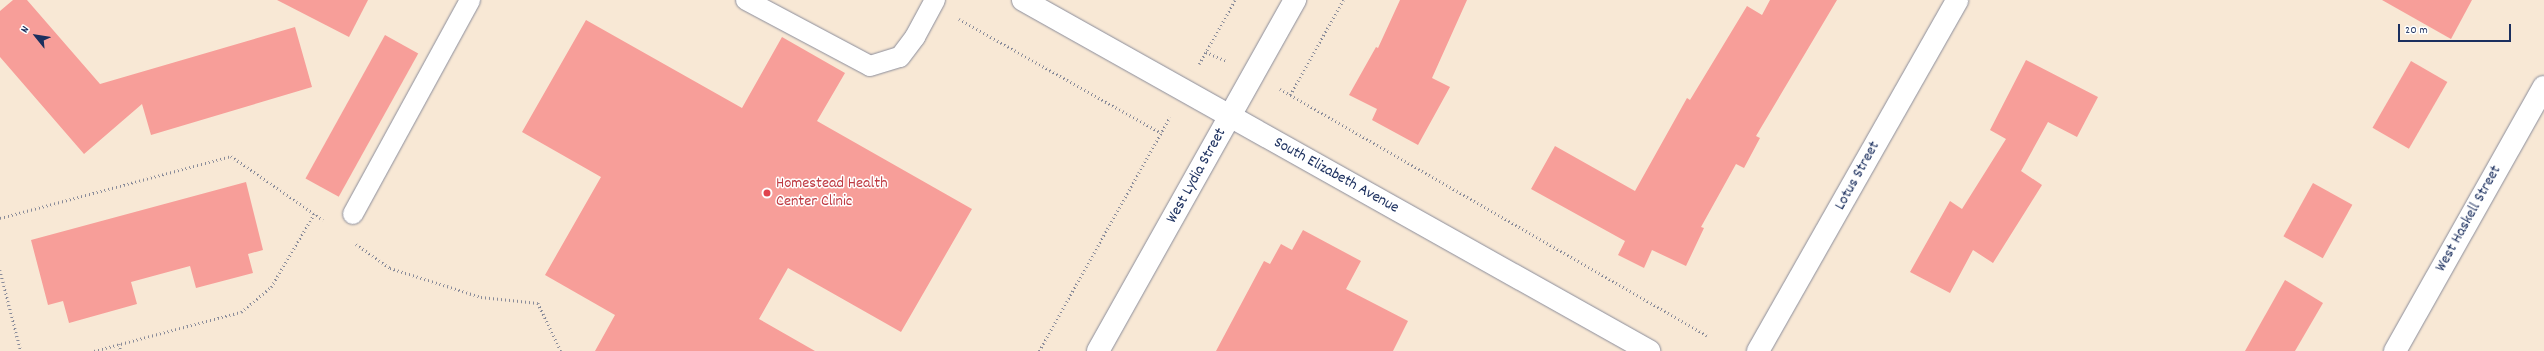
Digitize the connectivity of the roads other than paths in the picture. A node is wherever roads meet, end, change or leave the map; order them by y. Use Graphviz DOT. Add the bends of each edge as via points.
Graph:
graph roads {
  1 [pos="470,0"];
  2 [pos="746,0"];
  3 [pos="1023,0"];
  4 [pos="1295,0"];
  5 [pos="1957,0"];
  6 [pos="934,2"];
  7 [pos="2544,87"];
  8 [pos="1230,116"];
  9 [pos="353,214"];
  10 [pos="1098,351"];
  11 [pos="1649,351"];
  12 [pos="1758,351"];
  13 [pos="2395,351"];
  1 -- 9 [label="lane"];
  2 -- 6 [label="lane" via="870,66 900,58"];
  3 -- 8 [label="street, South Elizabeth Avenue"];
  4 -- 8 [label="street, West Lydia Street"];
  5 -- 12 [label="street, Lotus Street"];
  7 -- 13 [label="street, West Haskell Street"];
  8 -- 10 [label="street, West Lydia Street"];
  8 -- 11 [label="street, South Elizabeth Avenue"];
}
